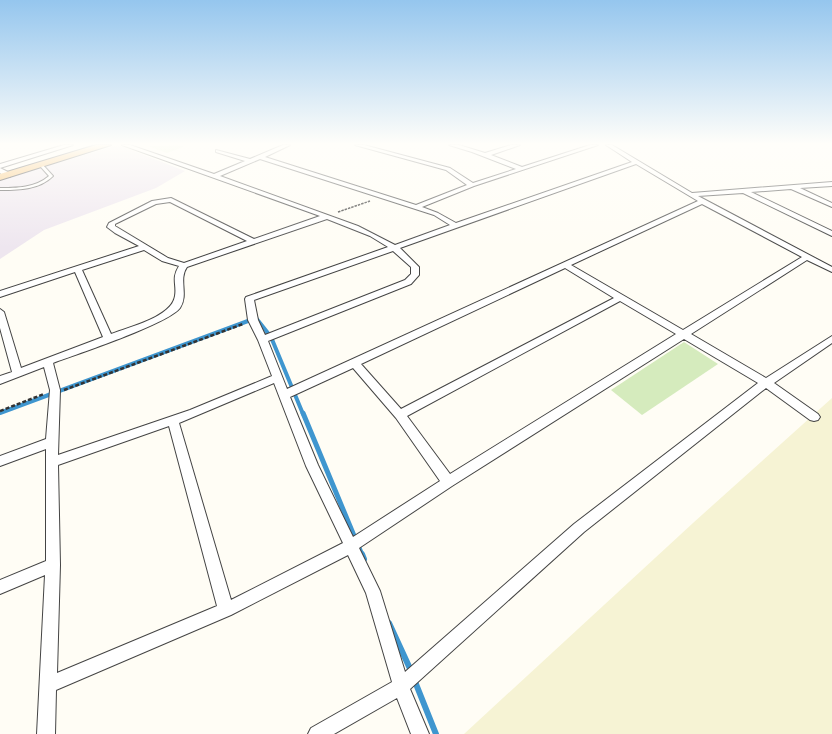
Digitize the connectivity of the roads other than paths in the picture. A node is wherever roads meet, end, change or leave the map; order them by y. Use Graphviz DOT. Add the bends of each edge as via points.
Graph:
graph roads {
  1 [pos="46,179"];
  2 [pos="224,179"];
  3 [pos="330,179"];
  4 [pos="463,179"];
  5 [pos="490,179"];
  6 [pos="587,179"];
  7 [pos="665,179"];
  8 [pos="832,184"];
  9 [pos="472,185"];
  10 [pos="791,187"];
  11 [pos="0,189"];
  12 [pos="745,192"];
  13 [pos="691,195"];
  14 [pos="704,202"];
  15 [pos="832,205"];
  16 [pos="417,207"];
  17 [pos="325,217"];
  18 [pos="456,226"];
  19 [pos="832,234"];
  20 [pos="253,241"];
  21 [pos="146,247"];
  22 [pos="394,247"];
  23 [pos="807,257"];
  24 [pos="184,265"];
  25 [pos="567,266"];
  26 [pos="78,269"];
  27 [pos="831,269"];
  28 [pos="0,294"];
  29 [pos="620,298"];
  30 [pos="0,312"];
  31 [pos="682,335"];
  32 [pos="108,338"];
  33 [pos="832,339"];
  34 [pos="263,340"];
  35 [pos="48,362"];
  36 [pos="355,363"];
  37 [pos="17,374"];
  38 [pos="278,377"];
  39 [pos="0,380"];
  40 [pos="766,383"];
  41 [pos="285,395"];
  42 [pos="400,415"];
  43 [pos="814,417"];
  44 [pos="173,421"];
  45 [pos="52,442"];
  46 [pos="0,461"];
  47 [pos="52,462"];
  48 [pos="448,482"];
  49 [pos="351,546"];
  50 [pos="53,565"];
  51 [pos="0,588"];
  52 [pos="226,610"];
  53 [pos="49,685"];
  54 [pos="401,686"];
  55 [pos="46,734"];
  56 [pos="317,734"];
  57 [pos="420,734"];
  1 -- 11 [label="lane" via="23,188"];
  2 -- 17 [label="street"];
  3 -- 16 [label="street"];
  4 -- 9 [label="street"];
  5 -- 9 [label="street"];
  6 -- 18 [label="street"];
  7 -- 13 [label="street"];
  8 -- 10 [label="street"];
  9 -- 16 [label="street"];
  10 -- 12 [label="street"];
  10 -- 15 [label="street"];
  12 -- 13 [label="street"];
  12 -- 19 [label="street"];
  13 -- 14 [label="street"];
  14 -- 23 [label="street" via="731,214"];
  14 -- 25 [label="street"];
  16 -- 18 [label="street" via="436,214"];
  17 -- 20 [label="street"];
  17 -- 22 [label="street" via="368,232"];
  18 -- 22 [label="street"];
  20 -- 21 [label="street" via="171,200 165,200 154,202 112,223 111,227 115,230"];
  20 -- 24 [label="street"];
  21 -- 24 [label="street" via="169,262"];
  21 -- 26 [label="street"];
  22 -- 34 [label="street" via="248,299 253,320"];
  22 -- 34 [label="street" via="415,268 415,275 408,282"];
  23 -- 27 [label="street"];
  23 -- 31 [label="street"];
  24 -- 32 [label="street" via="177,280 180,294 175,309 160,318"];
  25 -- 29 [label="street"];
  25 -- 36 [label="street"];
  26 -- 28 [label="street"];
  26 -- 32 [label="street"];
  29 -- 31 [label="street"];
  29 -- 42 [label="street"];
  30 -- 37 [label="street"];
  31 -- 40 [label="street"];
  31 -- 48 [label="street"];
  32 -- 35 [label="street"];
  33 -- 40 [label="street"];
  34 -- 38 [label="street"];
  35 -- 37 [label="street"];
  35 -- 45 [label="street" via="54,390"];
  36 -- 41 [label="street"];
  36 -- 42 [label="street"];
  37 -- 39 [label="street"];
  38 -- 41 [label="street"];
  38 -- 44 [label="street"];
  40 -- 43 [label="street"];
  40 -- 54 [label="street" via="579,528"];
  41 -- 49 [label="street" via="312,466"];
  42 -- 48 [label="street"];
  44 -- 47 [label="street"];
  44 -- 52 [label="street"];
  45 -- 46 [label="street"];
  45 -- 47 [label="street"];
  47 -- 50 [label="street"];
  48 -- 49 [label="street"];
  49 -- 52 [label="street"];
  49 -- 54 [label="street" via="373,591"];
  50 -- 51 [label="street"];
  50 -- 53 [label="street"];
  52 -- 53 [label="street"];
  53 -- 55 [label="street"];
  54 -- 56 [label="street"];
  54 -- 57 [label="street"];
}
